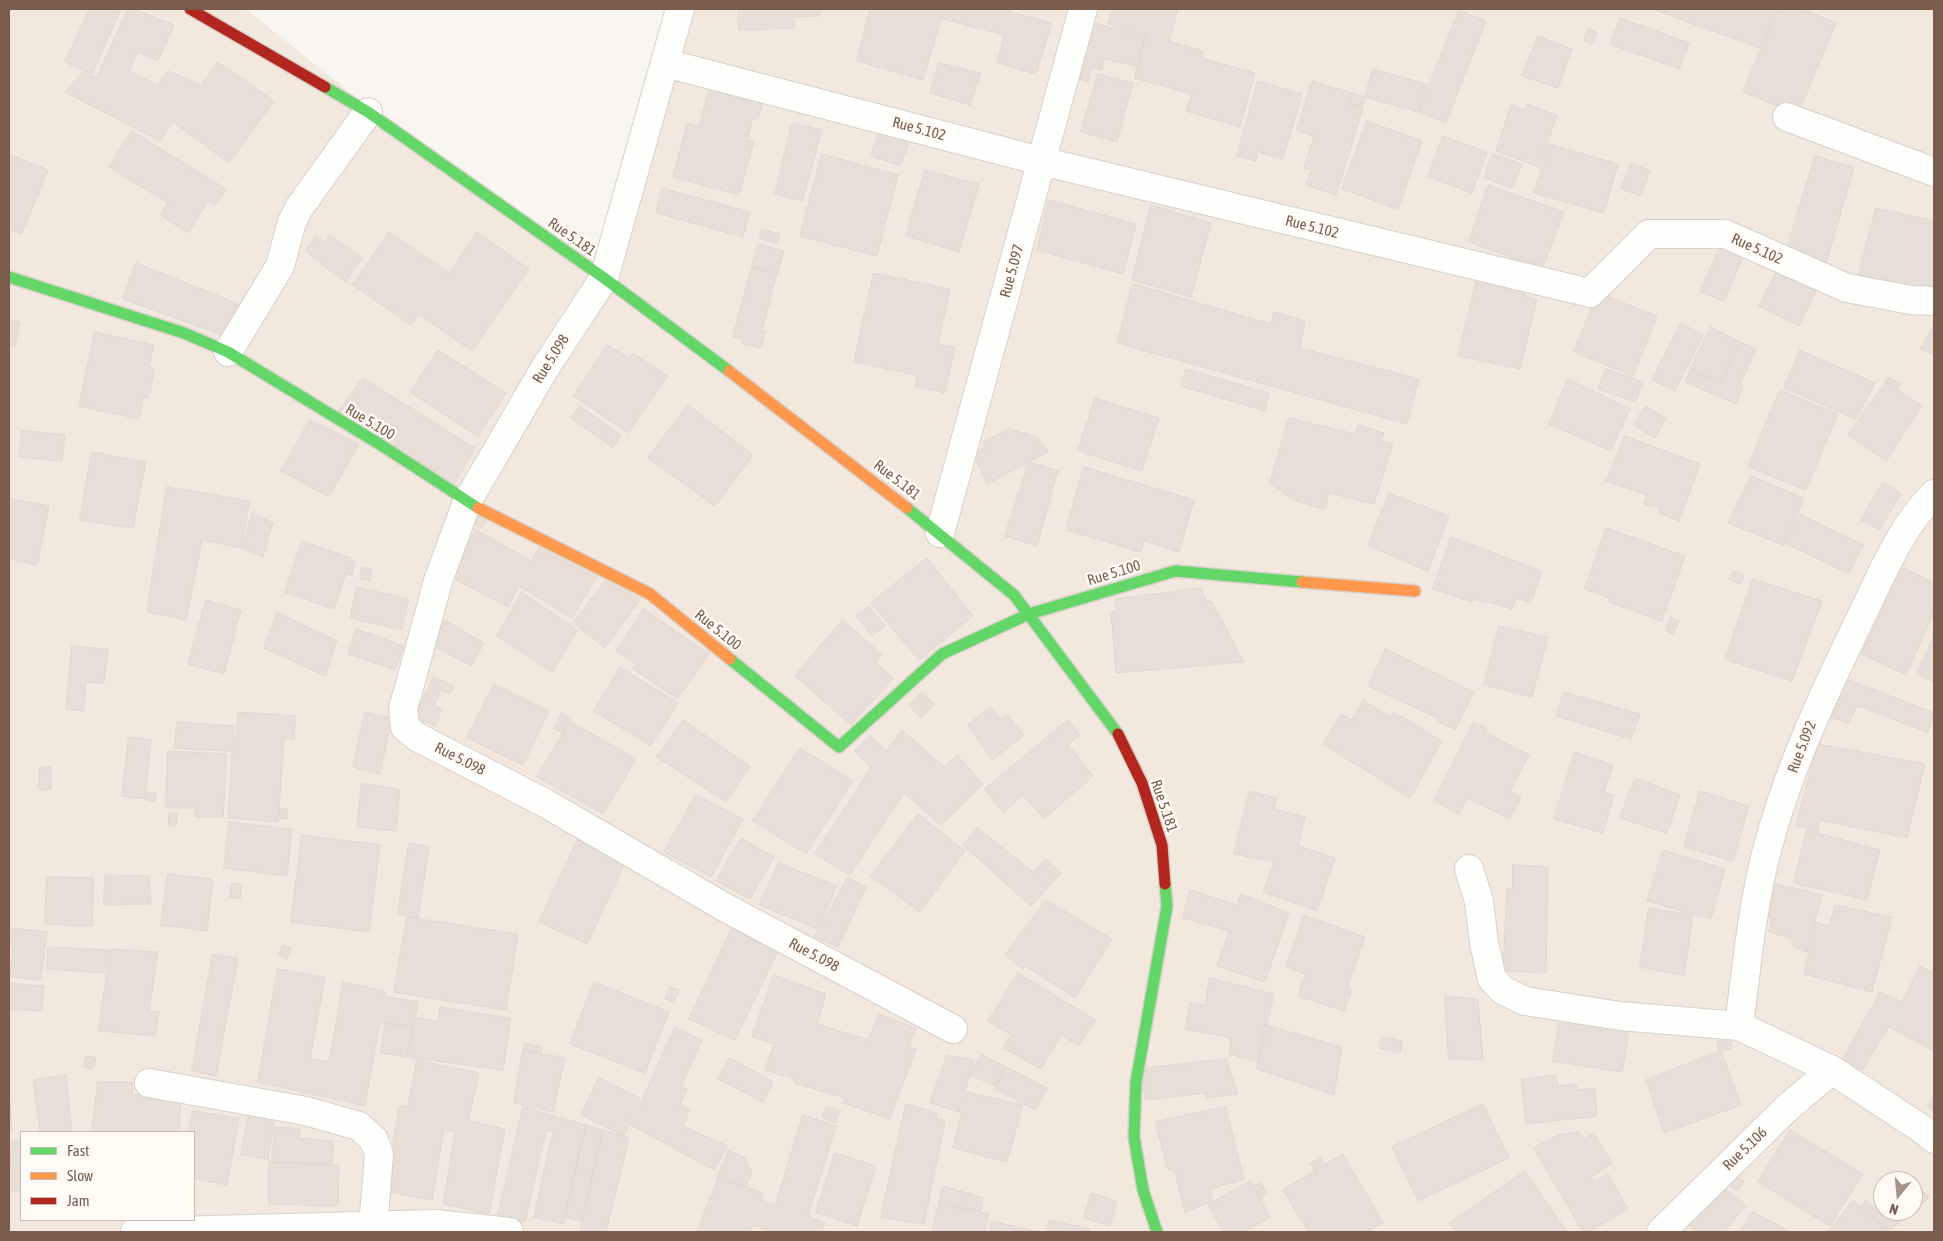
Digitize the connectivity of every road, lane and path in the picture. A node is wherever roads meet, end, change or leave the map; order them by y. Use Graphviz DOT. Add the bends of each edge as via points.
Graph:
graph roads {
  1 [pos="190,9"];
  2 [pos="680,9"];
  3 [pos="1083,9"];
  4 [pos="665,63"];
  5 [pos="368,112"];
  6 [pos="1787,117"];
  7 [pos="1041,161"];
  8 [pos="1934,172"];
  9 [pos="9,277"];
  10 [pos="604,278"];
  11 [pos="1934,302"];
  12 [pos="228,352"];
  13 [pos="1934,494"];
  14 [pos="467,502"];
  15 [pos="940,533"];
  16 [pos="1415,591"];
  17 [pos="1029,614"];
  18 [pos="1469,869"];
  19 [pos="1739,1026"];
  20 [pos="953,1029"];
  21 [pos="1832,1070"];
  22 [pos="150,1083"];
  23 [pos="1934,1139"];
  24 [pos="373,1228"];
  25 [pos="135,1232"];
  26 [pos="509,1232"];
  27 [pos="1157,1232"];
  28 [pos="1661,1232"];
  1 -- 5 [label="street, Rue 5.181"];
  2 -- 4 [label="street, Rue 5.098"];
  3 -- 7 [label="street, Rue 5.097"];
  4 -- 7 [label="street, Rue 5.102"];
  4 -- 10 [label="street, Rue 5.098"];
  5 -- 10 [label="street, Rue 5.181"];
  5 -- 12 [label="street" via="299,208 280,266"];
  6 -- 8 [label="street"];
  7 -- 11 [label="street, Rue 5.102" via="1590,293 1649,234 1725,234 1847,288"];
  7 -- 15 [label="street, Rue 5.097"];
  9 -- 12 [label="street, Rue 5.100" via="184,333"];
  10 -- 14 [label="street, Rue 5.098" via="545,368"];
  10 -- 15 [label="street, Rue 5.181"];
  12 -- 14 [label="street, Rue 5.100" via="381,445"];
  13 -- 19 [label="street, Rue 5.092" via="1909,523 1820,701 1780,808 1754,906"];
  14 -- 17 [label="street, Rue 5.100" via="650,594 838,747 942,654"];
  14 -- 20 [label="street, Rue 5.098" via="438,582 408,688 403,708 405,727 417,737 545,803 726,908"];
  15 -- 17 [label="street, Rue 5.181" via="1014,595"];
  16 -- 17 [label="street, Rue 5.100" via="1175,571"];
  17 -- 27 [label="street, Rue 5.181" via="1114,727 1142,783 1162,845 1167,906 1136,1082 1134,1137 1144,1190"];
  18 -- 19 [label="street" via="1479,901 1492,979 1504,991 1525,1001 1620,1016"];
  19 -- 21 [label="street"];
  21 -- 23 [label="street"];
  21 -- 28 [label="street, Rue 5.106" via="1787,1108"];
  22 -- 24 [label="street" via="306,1111 359,1126 374,1140 379,1154"];
  24 -- 25 [label="street" via="348,1225"];
  24 -- 26 [label="street" via="436,1224"];
}
